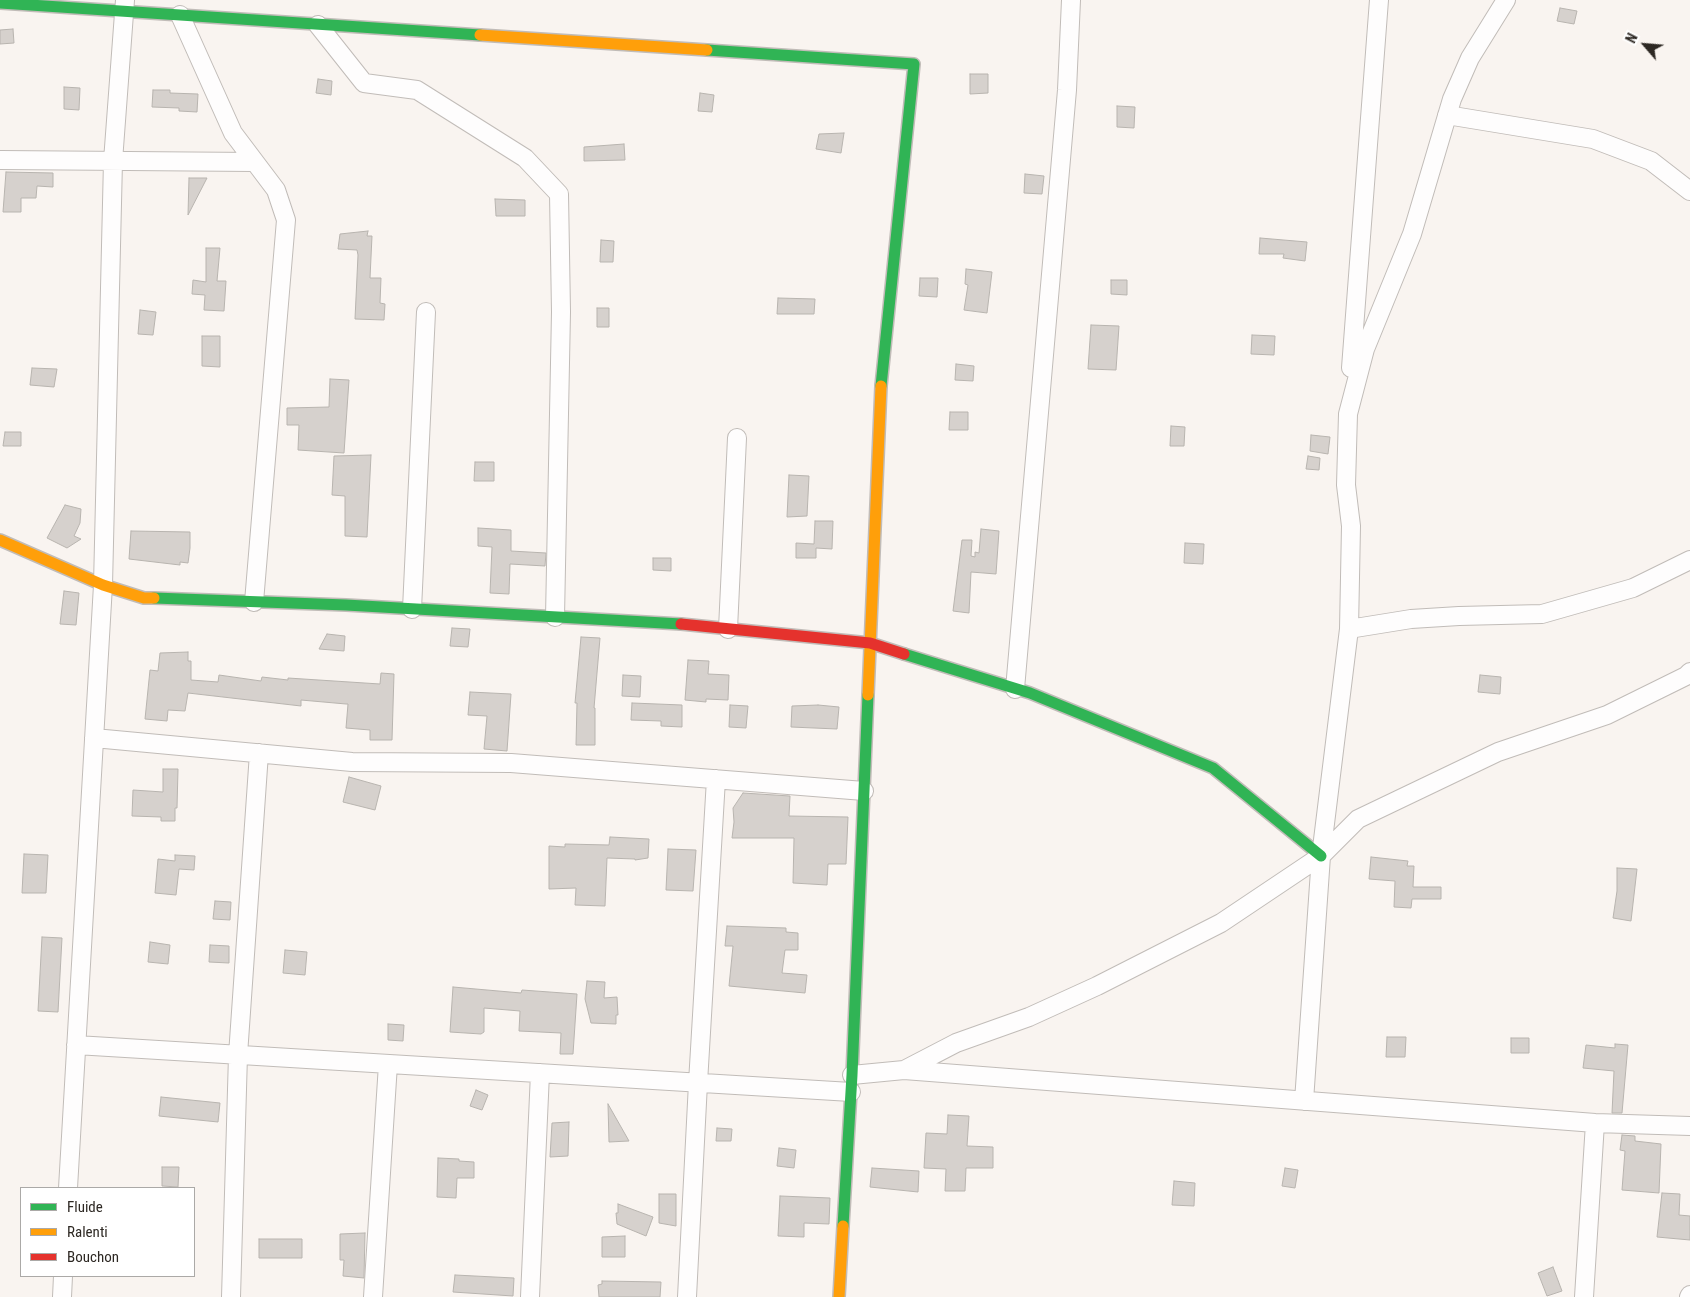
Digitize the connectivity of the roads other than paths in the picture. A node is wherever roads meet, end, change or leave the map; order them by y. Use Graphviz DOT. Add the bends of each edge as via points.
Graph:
graph roads {
  1 [pos="1071,0"];
  2 [pos="1378,0"];
  3 [pos="1506,0"];
  4 [pos="0,3"];
  5 [pos="125,6"];
  6 [pos="180,15"];
  7 [pos="318,24"];
  8 [pos="1447,115"];
  9 [pos="0,160"];
  10 [pos="112,160"];
  11 [pos="255,162"];
  12 [pos="1690,191"];
  13 [pos="426,312"];
  14 [pos="1348,414"];
  15 [pos="737,438"];
  16 [pos="0,540"];
  17 [pos="1690,560"];
  18 [pos="103,585"];
  19 [pos="254,602"];
  20 [pos="412,609"];
  21 [pos="555,617"];
  22 [pos="728,629"];
  23 [pos="1349,629"];
  24 [pos="870,643"];
  25 [pos="1690,672"];
  26 [pos="1015,689"];
  27 [pos="94,738"];
  28 [pos="259,754"];
  29 [pos="716,778"];
  30 [pos="864,791"];
  31 [pos="1320,856"];
  32 [pos="76,1045"];
  33 [pos="238,1055"];
  34 [pos="388,1064"];
  35 [pos="904,1070"];
  36 [pos="540,1073"];
  37 [pos="698,1083"];
  38 [pos="852,1083"];
  39 [pos="1304,1100"];
  40 [pos="1595,1123"];
  41 [pos="1690,1126"];
  42 [pos="68,1187"];
  43 [pos="63,1277"];
  44 [pos="62,1297"];
  45 [pos="231,1297"];
  46 [pos="372,1297"];
  47 [pos="530,1297"];
  48 [pos="687,1297"];
  49 [pos="839,1297"];
  50 [pos="1584,1297"];
  1 -- 26 [label="street" via="1067,90"];
  2 -- 14 [label="street"];
  3 -- 8 [label="street" via="1470,58"];
  4 -- 5 [label="street"];
  5 -- 6 [label="street"];
  5 -- 10 [label="street"];
  6 -- 7 [label="street"];
  6 -- 11 [label="street" via="233,133"];
  7 -- 21 [label="street" via="364,83 417,90 525,158 558,194 561,312"];
  7 -- 24 [label="street" via="914,64 881,386"];
  8 -- 12 [label="street" via="1593,139 1651,161"];
  8 -- 14 [label="street" via="1412,234 1365,349"];
  9 -- 10 [label="street"];
  10 -- 11 [label="street"];
  10 -- 18 [label="street"];
  11 -- 19 [label="street" via="276,190 286,220"];
  13 -- 20 [label="street"];
  14 -- 23 [label="street"];
  15 -- 22 [label="street"];
  16 -- 18 [label="street"];
  17 -- 23 [label="street" via="1633,588 1542,614 1411,619"];
  18 -- 19 [label="street" via="144,598"];
  18 -- 27 [label="street"];
  19 -- 20 [label="street"];
  20 -- 21 [label="street"];
  21 -- 22 [label="street"];
  22 -- 24 [label="street"];
  23 -- 31 [label="street"];
  24 -- 26 [label="street"];
  24 -- 30 [label="street"];
  25 -- 31 [label="street" via="1608,715 1498,752 1358,819"];
  26 -- 31 [label="street" via="1213,768"];
  27 -- 28 [label="street"];
  27 -- 32 [label="street"];
  28 -- 29 [label="street" via="352,762 510,763"];
  28 -- 33 [label="street"];
  29 -- 30 [label="street"];
  29 -- 37 [label="street"];
  30 -- 38 [label="street"];
  31 -- 35 [label="street" via="1221,923 1088,990 1029,1017 956,1043"];
  31 -- 39 [label="street"];
  32 -- 33 [label="street"];
  32 -- 42 [label="street"];
  33 -- 34 [label="street"];
  33 -- 45 [label="street"];
  34 -- 36 [label="street"];
  34 -- 46 [label="street"];
  35 -- 38 [label="street"];
  35 -- 39 [label="street"];
  36 -- 37 [label="street"];
  36 -- 47 [label="street"];
  37 -- 38 [label="street"];
  37 -- 48 [label="street"];
  38 -- 49 [label="street"];
  39 -- 40 [label="street"];
  40 -- 41 [label="street"];
  40 -- 50 [label="street"];
  43 -- 44 [label="street"];
}
